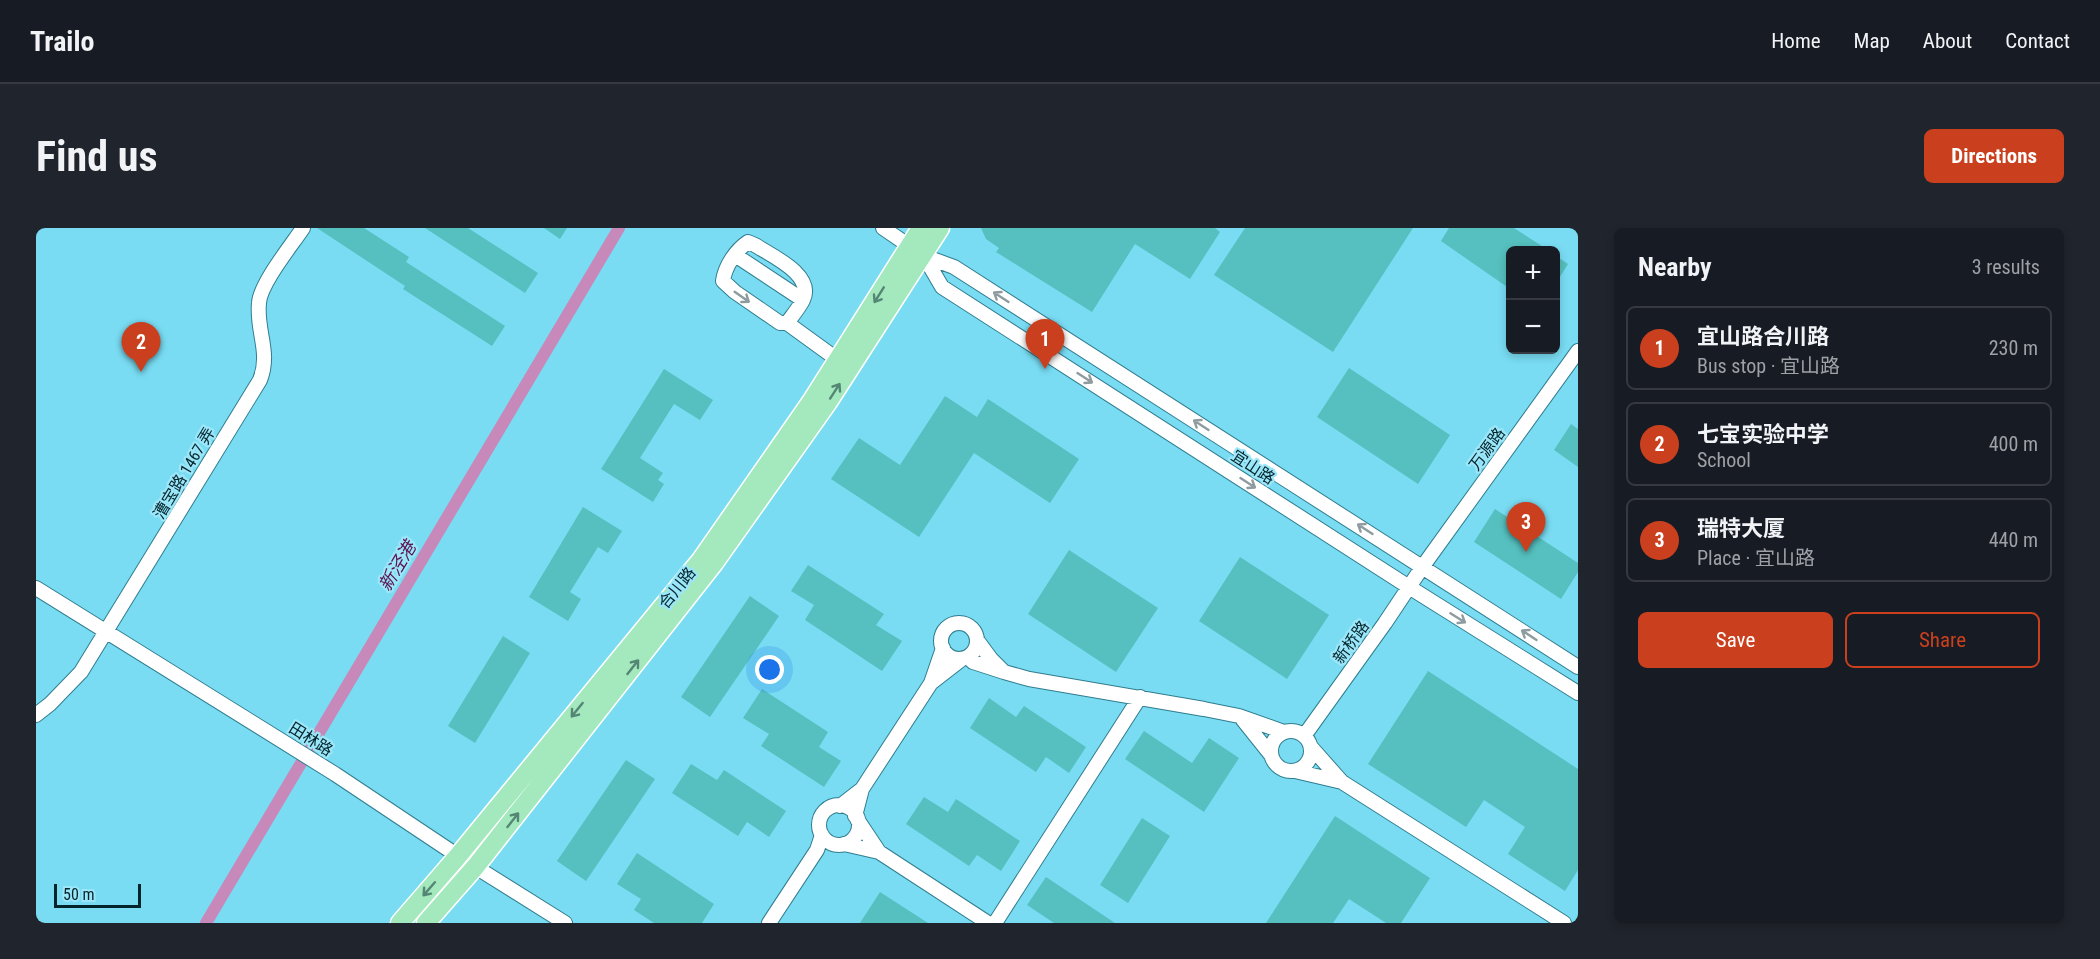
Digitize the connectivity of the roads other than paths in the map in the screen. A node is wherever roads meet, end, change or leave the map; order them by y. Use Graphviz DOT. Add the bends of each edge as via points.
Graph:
graph roads {
  1 [pos="303,228"];
  2 [pos="883,228"];
  3 [pos="921,228"];
  4 [pos="940,228"];
  5 [pos="917,250"];
  6 [pos="735,255"];
  7 [pos="803,300"];
  8 [pos="787,323"];
  9 [pos="1578,351"];
  10 [pos="838,360"];
  11 [pos="1423,566"];
  12 [pos="1409,587"];
  13 [pos="36,588"];
  14 [pos="107,631"];
  15 [pos="977,640"];
  16 [pos="943,648"];
  17 [pos="965,658"];
  18 [pos="1578,667"];
  19 [pos="1004,672"];
  20 [pos="931,683"];
  21 [pos="1578,693"];
  22 [pos="1140,698"];
  23 [pos="36,715"];
  24 [pos="1239,716"];
  25 [pos="1284,732"];
  26 [pos="1307,741"];
  27 [pos="1271,754"];
  28 [pos="1295,771"];
  29 [pos="1342,782"];
  30 [pos="862,789"];
  31 [pos="840,806"];
  32 [pos="856,817"];
  33 [pos="822,835"];
  34 [pos="841,845"];
  35 [pos="879,852"];
  36 [pos="458,856"];
  37 [pos="476,866"];
  38 [pos="400,923"];
  39 [pos="426,923"];
  40 [pos="565,923"];
  41 [pos="769,923"];
  42 [pos="780,923"];
  43 [pos="988,923"];
  44 [pos="995,923"];
  45 [pos="1564,923"];
  1 -- 14 [label="street, 漕宝路 1467 弄" via="258,302 265,356 260,380"];
  2 -- 5 [label="street, 宜山路"];
  3 -- 5 [label="main road, 合川路"];
  4 -- 5 [label="main road, 合川路"];
  5 -- 10 [label="main road, 合川路, one-way"];
  11 -- 5 [label="street, 宜山路, one-way" via="954,267"];
  5 -- 12 [label="street, 宜山路, one-way" via="942,287"];
  37 -- 5 [label="main road, 合川路, one-way" via="714,563 828,402"];
  6 -- 7 [label="street"];
  6 -- 7 [label="street" via="748,242 799,274 804,282"];
  6 -- 8 [label="street, one-way" via="723,281 780,323"];
  7 -- 8 [label="street"];
  8 -- 10 [label="street"];
  9 -- 11 [label="street, 万源路"];
  10 -- 36 [label="main road, 合川路, one-way" via="700,560"];
  11 -- 12 [label="street, 新桥路"];
  18 -- 11 [label="street, 宜山路, one-way"];
  12 -- 21 [label="street, 宜山路, one-way"];
  12 -- 26 [label="street, 新桥路"];
  13 -- 14 [label="street, 田林路"];
  14 -- 23 [label="street, 漕宝路 1467 弄" via="81,672"];
  14 -- 36 [label="street, 田林路"];
  15 -- 16 [label="street" via="970,626 953,624 944,631"];
  15 -- 17 [label="street" via="976,648"];
  15 -- 19 [label="street"];
  16 -- 17 [label="street" via="951,656"];
  16 -- 20 [label="street"];
  17 -- 19 [label="street"];
  17 -- 20 [label="street"];
  19 -- 22 [label="street"];
  20 -- 30 [label="street"];
  22 -- 24 [label="street"];
  22 -- 44 [label="street"];
  24 -- 25 [label="street"];
  24 -- 27 [label="street"];
  25 -- 26 [label="street" via="1291,731"];
  25 -- 27 [label="street" via="1274,741"];
  26 -- 28 [label="street" via="1311,753 1306,765"];
  26 -- 29 [label="street"];
  27 -- 28 [label="street" via="1277,766"];
  28 -- 29 [label="street"];
  29 -- 45 [label="street"];
  30 -- 31 [label="street"];
  30 -- 32 [label="street"];
  31 -- 32 [label="street"];
  31 -- 33 [label="street" via="830,807 821,816"];
  32 -- 34 [label="street" via="854,837"];
  32 -- 35 [label="street"];
  33 -- 34 [label="street"];
  33 -- 41 [label="street" via="817,850"];
  34 -- 35 [label="street"];
  34 -- 42 [label="street" via="821,859"];
  35 -- 43 [label="street"];
  36 -- 37 [label="street, 田林路"];
  36 -- 38 [label="main road, 合川路, one-way"];
  37 -- 39 [label="main road, 合川路"];
  37 -- 40 [label="street, 田林路"];
}
